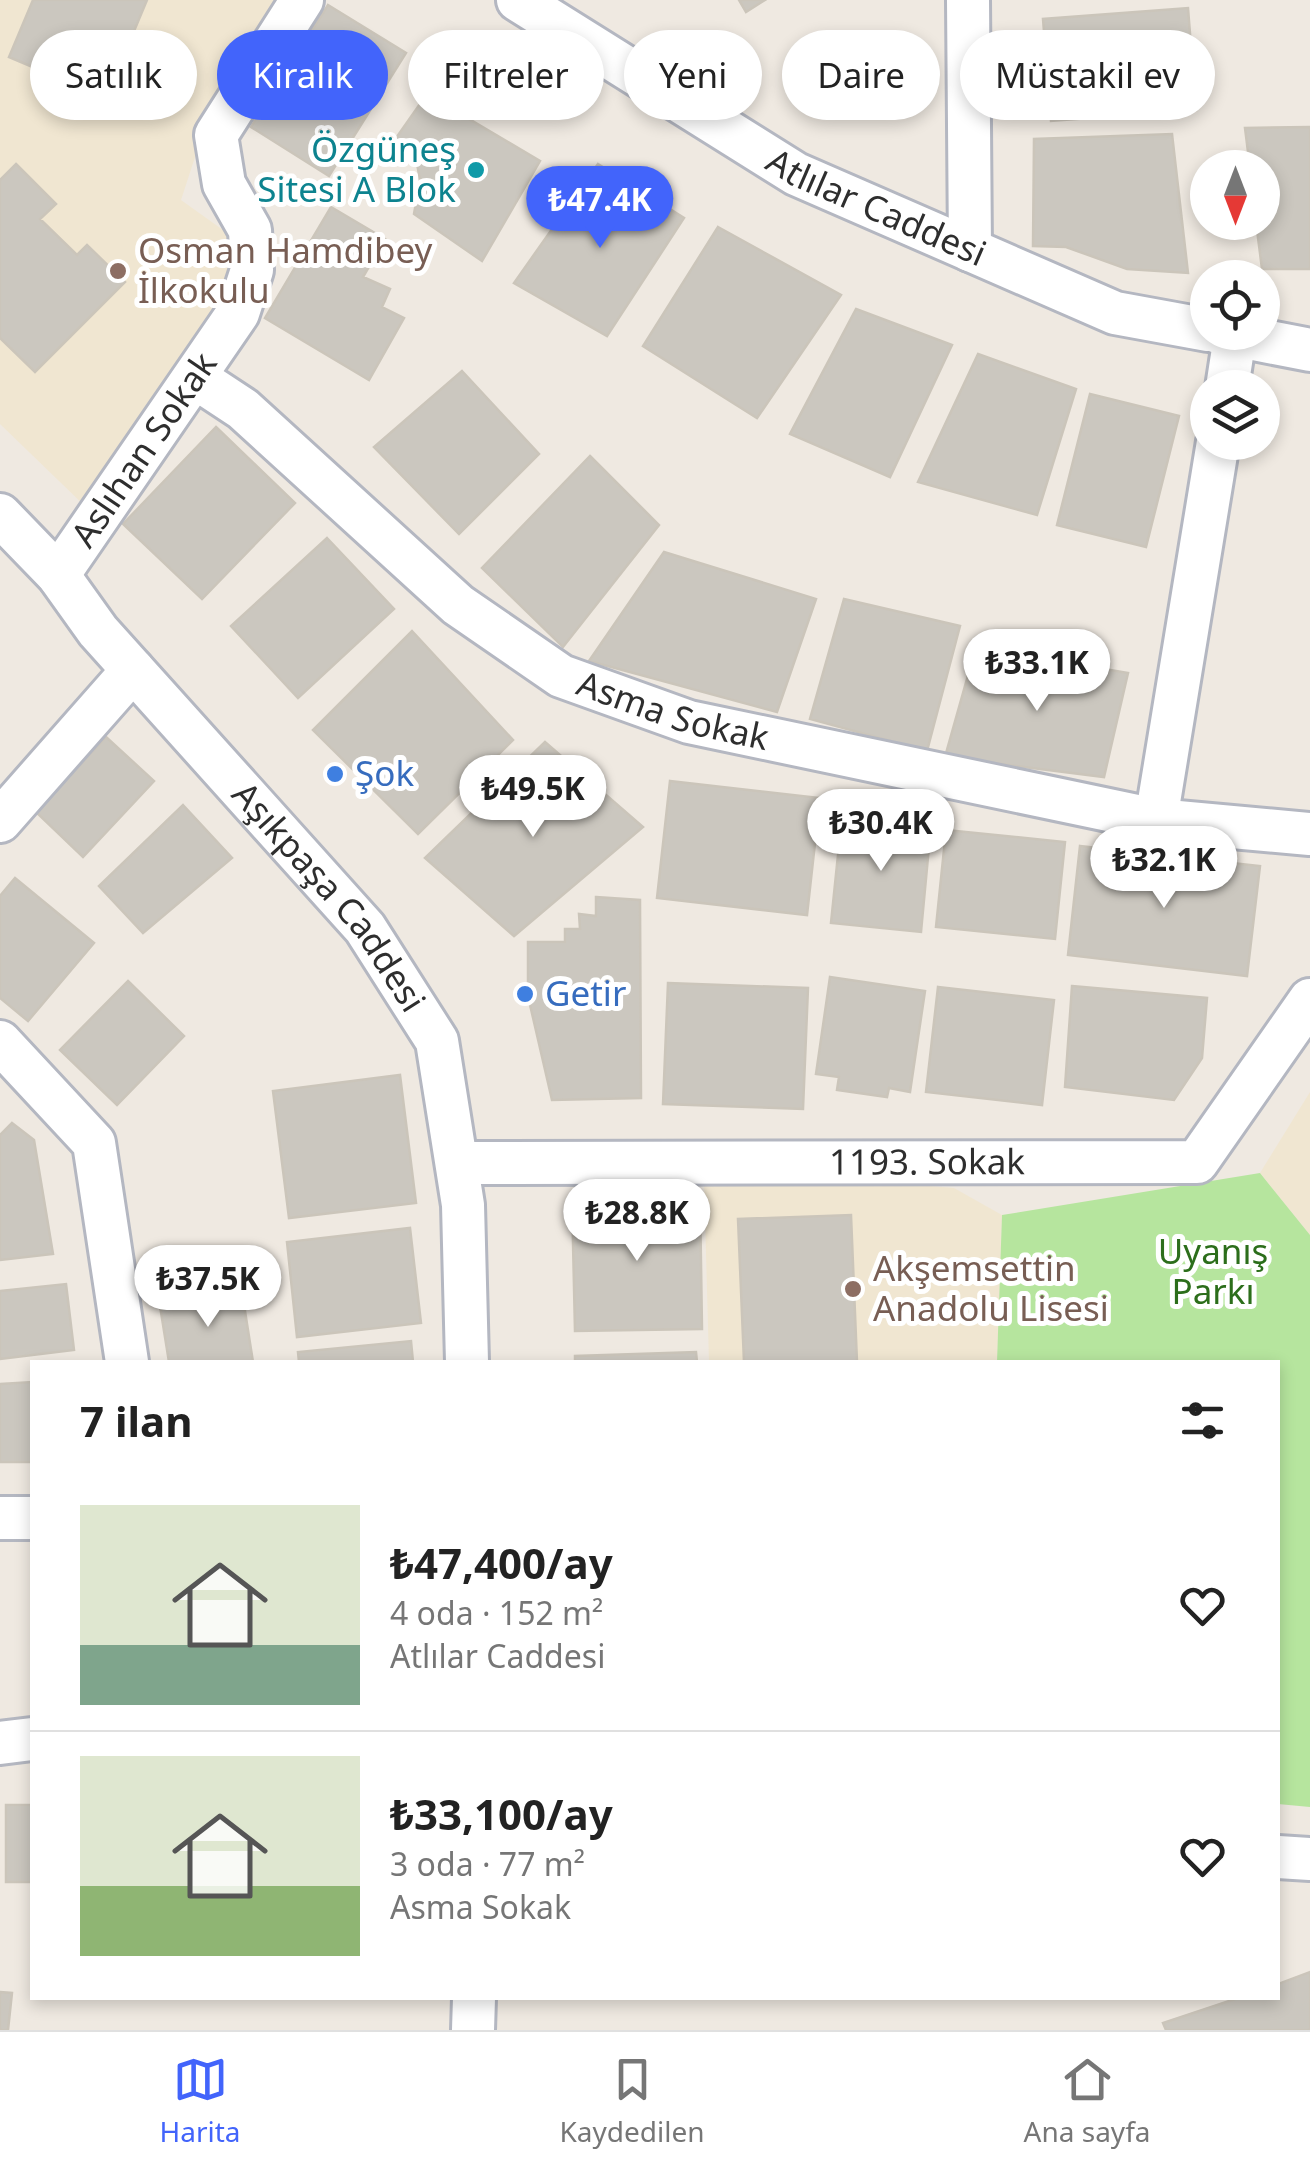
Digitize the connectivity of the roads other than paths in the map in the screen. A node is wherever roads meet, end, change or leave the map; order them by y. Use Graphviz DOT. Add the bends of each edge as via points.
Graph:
graph roads {
  1 [pos="302,0"];
  2 [pos="518,0"];
  3 [pos="968,0"];
  4 [pos="970,250"];
  5 [pos="1190,327"];
  6 [pos="1280,344"];
  7 [pos="1310,350"];
  8 [pos="196,378"];
  9 [pos="1215,460"];
  10 [pos="0,515"];
  11 [pos="58,575"];
  12 [pos="133,670"];
  13 [pos="1156,820"];
  14 [pos="0,821"];
  15 [pos="1310,834"];
  16 [pos="1310,1000"];
  17 [pos="0,1042"];
  18 [pos="456,1163"];
  19 [pos="127,1360"];
  20 [pos="466,1360"];
  21 [pos="0,1518"];
  22 [pos="30,1518"];
  23 [pos="30,1739"];
  24 [pos="0,1743"];
  25 [pos="1280,1857"];
  26 [pos="1310,1859"];
  27 [pos="474,2000"];
  28 [pos="474,2030"];
  1 -- 8 [label="street, Aslıhan Sokak" via="216,135 224,184 250,230 252,270 238,313"];
  2 -- 4 [label="street, Atlılar Caddesi" via="796,174"];
  3 -- 4 [label="street"];
  4 -- 5 [label="street, Atlılar Caddesi" via="1114,313"];
  6 -- 7 [label="street, Atlılar Caddesi"];
  8 -- 11 [label="street, Aslıhan Sokak"];
  8 -- 13 [label="street, Asma Sokak" via="243,410 458,605 560,676 689,722"];
  9 -- 13 [label="street"];
  10 -- 11 [label="street, Aşıkpaşa Caddesi"];
  11 -- 12 [label="street, Aşıkpaşa Caddesi"];
  12 -- 14 [label="street"];
  12 -- 18 [label="street, Aşıkpaşa Caddesi" via="365,928 438,1040"];
  13 -- 15 [label="street, Asma Sokak"];
  16 -- 18 [label="street, 1193. Sokak" via="1198,1162"];
  17 -- 19 [label="street" via="94,1143"];
  18 -- 20 [label="street, Aşıkpaşa Caddesi"];
  21 -- 22 [label="street"];
  23 -- 24 [label="street"];
  25 -- 26 [label="street"];
  27 -- 28 [label="street"];
}
